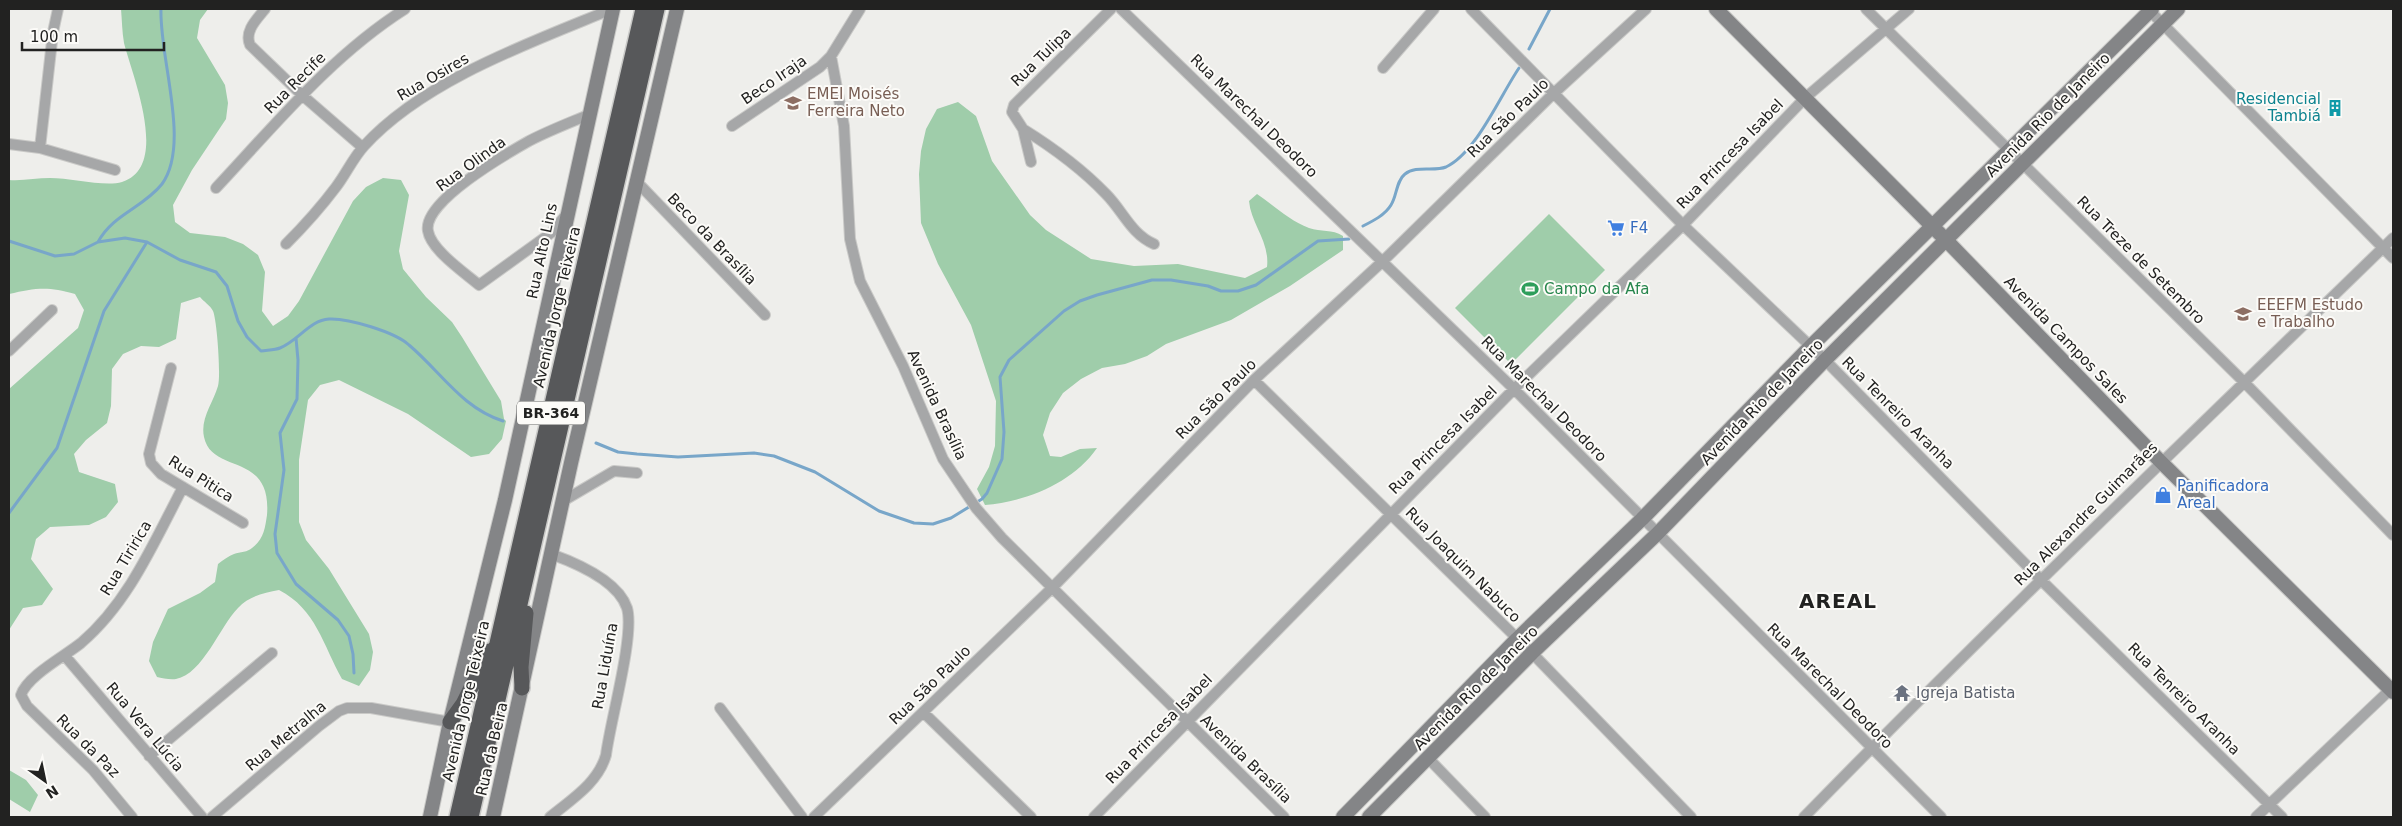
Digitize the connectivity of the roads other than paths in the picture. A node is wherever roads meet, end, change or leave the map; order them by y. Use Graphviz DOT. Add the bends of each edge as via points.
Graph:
graph roads {
  1 [pos="58,9"];
  2 [pos="265,9"];
  3 [pos="405,9"];
  4 [pos="613,9"];
  5 [pos="644,9"];
  6 [pos="657,9"];
  7 [pos="677,9"];
  8 [pos="860,9"];
  9 [pos="1111,9"];
  10 [pos="1120,9"];
  11 [pos="1434,9"];
  12 [pos="1471,9"];
  13 [pos="1646,9"];
  14 [pos="1716,9"];
  15 [pos="1866,9"];
  16 [pos="1909,9"];
  17 [pos="2150,9"];
  18 [pos="2178,9"];
  19 [pos="2163,24"];
  20 [pos="1887,29"];
  21 [pos="831,56"];
  22 [pos="1383,68"];
  23 [pos="1553,94"];
  24 [pos="302,96"];
  25 [pos="1805,98"];
  26 [pos="588,114"];
  27 [pos="732,126"];
  28 [pos="1023,129"];
  29 [pos="9,144"];
  30 [pos="362,147"];
  31 [pos="40,148"];
  32 [pos="2009,150"];
  33 [pos="1031,162"];
  34 [pos="2021,163"];
  35 [pos="115,170"];
  36 [pos="638,183"];
  37 [pos="216,188"];
  38 [pos="567,214"];
  39 [pos="1683,225"];
  40 [pos="1933,227"];
  41 [pos="2393,238"];
  42 [pos="1946,240"];
  43 [pos="286,244"];
  44 [pos="1154,244"];
  45 [pos="2383,248"];
  46 [pos="2393,258"];
  47 [pos="1383,260"];
  48 [pos="52,310"];
  49 [pos="765,315"];
  50 [pos="1811,346"];
  51 [pos="9,351"];
  52 [pos="1825,360"];
  53 [pos="171,368"];
  54 [pos="1254,380"];
  55 [pos="2243,381"];
  56 [pos="1514,389"];
  57 [pos="2161,462"];
  58 [pos="637,474"];
  59 [pos="183,487"];
  60 [pos="563,501"];
  61 [pos="1391,514"];
  62 [pos="1642,519"];
  63 [pos="244,523"];
  64 [pos="1657,534"];
  65 [pos="2393,535"];
  66 [pos="534,541"];
  67 [pos="551,554"];
  68 [pos="2041,580"];
  69 [pos="1052,588"];
  70 [pos="499,632"];
  71 [pos="1517,639"];
  72 [pos="272,653"];
  73 [pos="1532,654"];
  74 [pos="65,656"];
  75 [pos="522,688"];
  76 [pos="2392,690"];
  77 [pos="21,698"];
  78 [pos="720,708"];
  79 [pos="924,713"];
  80 [pos="450,722"];
  81 [pos="1186,722"];
  82 [pos="1871,748"];
  83 [pos="149,756"];
  84 [pos="1429,759"];
  85 [pos="2269,805"];
  86 [pos="132,817"];
  87 [pos="202,817"];
  88 [pos="212,817"];
  89 [pos="430,817"];
  90 [pos="457,817"];
  91 [pos="471,817"];
  92 [pos="493,817"];
  93 [pos="550,817"];
  94 [pos="802,817"];
  95 [pos="814,817"];
  96 [pos="1031,817"];
  97 [pos="1094,817"];
  98 [pos="1284,817"];
  99 [pos="1343,817"];
  100 [pos="1369,817"];
  101 [pos="1486,817"];
  102 [pos="1690,817"];
  103 [pos="1804,817"];
  104 [pos="1941,817"];
  105 [pos="2256,817"];
  106 [pos="2282,817"];
  1 -- 31 [label="street"];
  2 -- 24 [label="street" via="250,29 249,42"];
  3 -- 24 [label="street, Rua Recife" via="367,35"];
  4 -- 26 [label="main road, Rua Alto Lins"];
  4 -- 30 [label="street, Rua Osires" via="515,49 432,92 401,112"];
  5 -- 70 [label="highway, Avenida Jorge Teixeira / BR-364"];
  6 -- 66 [label="highway, Avenida Jorge Teixeira / BR-364"];
  7 -- 36 [label="main road, Rua da Beira"];
  8 -- 21 [label="street"];
  9 -- 28 [label="street, Rua Tulipa" via="1014,105 1013,116"];
  10 -- 47 [label="street, Rua Marechal Deodoro"];
  11 -- 22 [label="street"];
  12 -- 23 [label="street, Rua Tenreiro Aranha"];
  13 -- 23 [label="street, Rua São Paulo"];
  14 -- 25 [label="main road, Avenida Campos Sales"];
  15 -- 20 [label="street, Rua Treze de Setembro"];
  16 -- 20 [label="street, Rua Princesa Isabel"];
  17 -- 19 [label="street"];
  17 -- 32 [label="main road, Avenida Rio de Janeiro"];
  18 -- 19 [label="main road, Avenida Rio de Janeiro"];
  19 -- 34 [label="main road, Avenida Rio de Janeiro"];
  19 -- 45 [label="street"];
  20 -- 25 [label="street, Rua Princesa Isabel"];
  20 -- 32 [label="street, Rua Treze de Setembro"];
  21 -- 27 [label="street, Beco Iraja" via="797,84"];
  21 -- 69 [label="street, Avenida Brasília" via="844,126 852,255 860,281 903,366 936,444 968,498"];
  23 -- 39 [label="street, Rua Tenreiro Aranha"];
  23 -- 47 [label="street, Rua São Paulo"];
  24 -- 30 [label="street"];
  24 -- 37 [label="street, Rua Recife"];
  25 -- 39 [label="street, Rua Princesa Isabel"];
  25 -- 40 [label="main road, Avenida Campos Sales"];
  26 -- 38 [label="main road, Rua Alto Lins"];
  26 -- 38 [label="street, Rua Olinda" via="502,157 434,211 427,225 433,243 479,285 547,236"];
  28 -- 33 [label="street, Rua Tulipa"];
  28 -- 44 [label="street" via="1095,184 1139,236"];
  29 -- 31 [label="street"];
  30 -- 43 [label="street, Rua Osires" via="318,210"];
  31 -- 35 [label="street"];
  32 -- 34 [label="street, Rua Treze de Setembro"];
  32 -- 40 [label="main road, Avenida Rio de Janeiro"];
  34 -- 42 [label="main road, Avenida Rio de Janeiro"];
  34 -- 55 [label="street, Rua Treze de Setembro"];
  36 -- 49 [label="street, Beco da Brasília"];
  36 -- 60 [label="main road, Rua da Beira"];
  38 -- 80 [label="main road, Rua Alto Lins" via="505,500"];
  39 -- 50 [label="street, Rua Tenreiro Aranha"];
  39 -- 56 [label="street, Rua Princesa Isabel"];
  40 -- 42 [label="main road, Avenida Campos Sales"];
  40 -- 50 [label="main road, Avenida Rio de Janeiro"];
  41 -- 45 [label="street, Rua Alexandre Guimarães"];
  42 -- 52 [label="main road, Avenida Rio de Janeiro"];
  42 -- 57 [label="main road, Avenida Campos Sales"];
  45 -- 46 [label="street"];
  45 -- 55 [label="street, Rua Alexandre Guimarães"];
  47 -- 54 [label="street, Rua São Paulo"];
  47 -- 56 [label="street, Rua Marechal Deodoro"];
  48 -- 51 [label="street"];
  50 -- 52 [label="street, Rua Tenreiro Aranha"];
  50 -- 62 [label="main road, Avenida Rio de Janeiro"];
  52 -- 64 [label="main road, Avenida Rio de Janeiro"];
  52 -- 68 [label="street, Rua Tenreiro Aranha"];
  53 -- 59 [label="street, Rua Pitica" via="149,459 154,468"];
  54 -- 61 [label="street, Rua Joaquim Nabuco"];
  54 -- 69 [label="street, Rua São Paulo"];
  55 -- 57 [label="street, Rua Alexandre Guimarães"];
  55 -- 65 [label="street, Rua Treze de Setembro"];
  56 -- 61 [label="street, Rua Princesa Isabel"];
  56 -- 62 [label="street, Rua Marechal Deodoro"];
  57 -- 68 [label="street, Rua Alexandre Guimarães"];
  57 -- 76 [label="main road, Avenida Campos Sales"];
  58 -- 60 [label="street" via="614,471"];
  59 -- 63 [label="street, Rua Pitica"];
  59 -- 74 [label="street, Rua Tiririca" via="128,589 104,621"];
  60 -- 67 [label="main road, Rua da Beira"];
  61 -- 71 [label="street, Rua Joaquim Nabuco"];
  61 -- 81 [label="street, Rua Princesa Isabel"];
  62 -- 64 [label="street, Rua Marechal Deodoro"];
  62 -- 71 [label="main road, Avenida Rio de Janeiro"];
  64 -- 73 [label="main road, Avenida Rio de Janeiro"];
  64 -- 82 [label="street, Rua Marechal Deodoro"];
  66 -- 75 [label="highway" via="521,667"];
  66 -- 91 [label="highway, Avenida Jorge Teixeira / BR-364"];
  67 -- 75 [label="main road, Rua da Beira"];
  67 -- 93 [label="street, Rua Liduína" via="601,578 626,606 629,629 603,764 593,780"];
  68 -- 82 [label="street, Rua Alexandre Guimarães"];
  68 -- 85 [label="street, Rua Tenreiro Aranha"];
  69 -- 79 [label="street, Rua São Paulo"];
  69 -- 81 [label="street, Avenida Brasília"];
  70 -- 80 [label="highway" via="463,704"];
  70 -- 90 [label="highway, Avenida Jorge Teixeira / BR-364"];
  71 -- 73 [label="street, Rua Joaquim Nabuco"];
  71 -- 99 [label="main road, Avenida Rio de Janeiro"];
  72 -- 83 [label="street"];
  73 -- 84 [label="main road, Avenida Rio de Janeiro"];
  73 -- 102 [label="street, Rua Joaquim Nabuco"];
  74 -- 77 [label="street, Rua Tiririca" via="32,680"];
  74 -- 83 [label="street, Rua Vera Lúcia"];
  75 -- 92 [label="main road, Rua da Beira"];
  76 -- 85 [label="street"];
  77 -- 86 [label="street, Rua da Paz" via="93,770"];
  78 -- 94 [label="street"];
  79 -- 95 [label="street, Rua São Paulo"];
  79 -- 96 [label="street"];
  80 -- 88 [label="street, Rua Metralha" via="371,708 347,708 319,726"];
  80 -- 89 [label="main road"];
  81 -- 97 [label="street, Rua Princesa Isabel"];
  81 -- 98 [label="street, Avenida Brasília"];
  82 -- 103 [label="street, Rua Alexandre Guimarães"];
  82 -- 104 [label="street, Rua Marechal Deodoro"];
  83 -- 87 [label="street, Rua Vera Lúcia"];
  84 -- 100 [label="main road, Avenida Rio de Janeiro"];
  84 -- 101 [label="street"];
  85 -- 105 [label="street"];
  85 -- 106 [label="street, Rua Tenreiro Aranha"];
}
